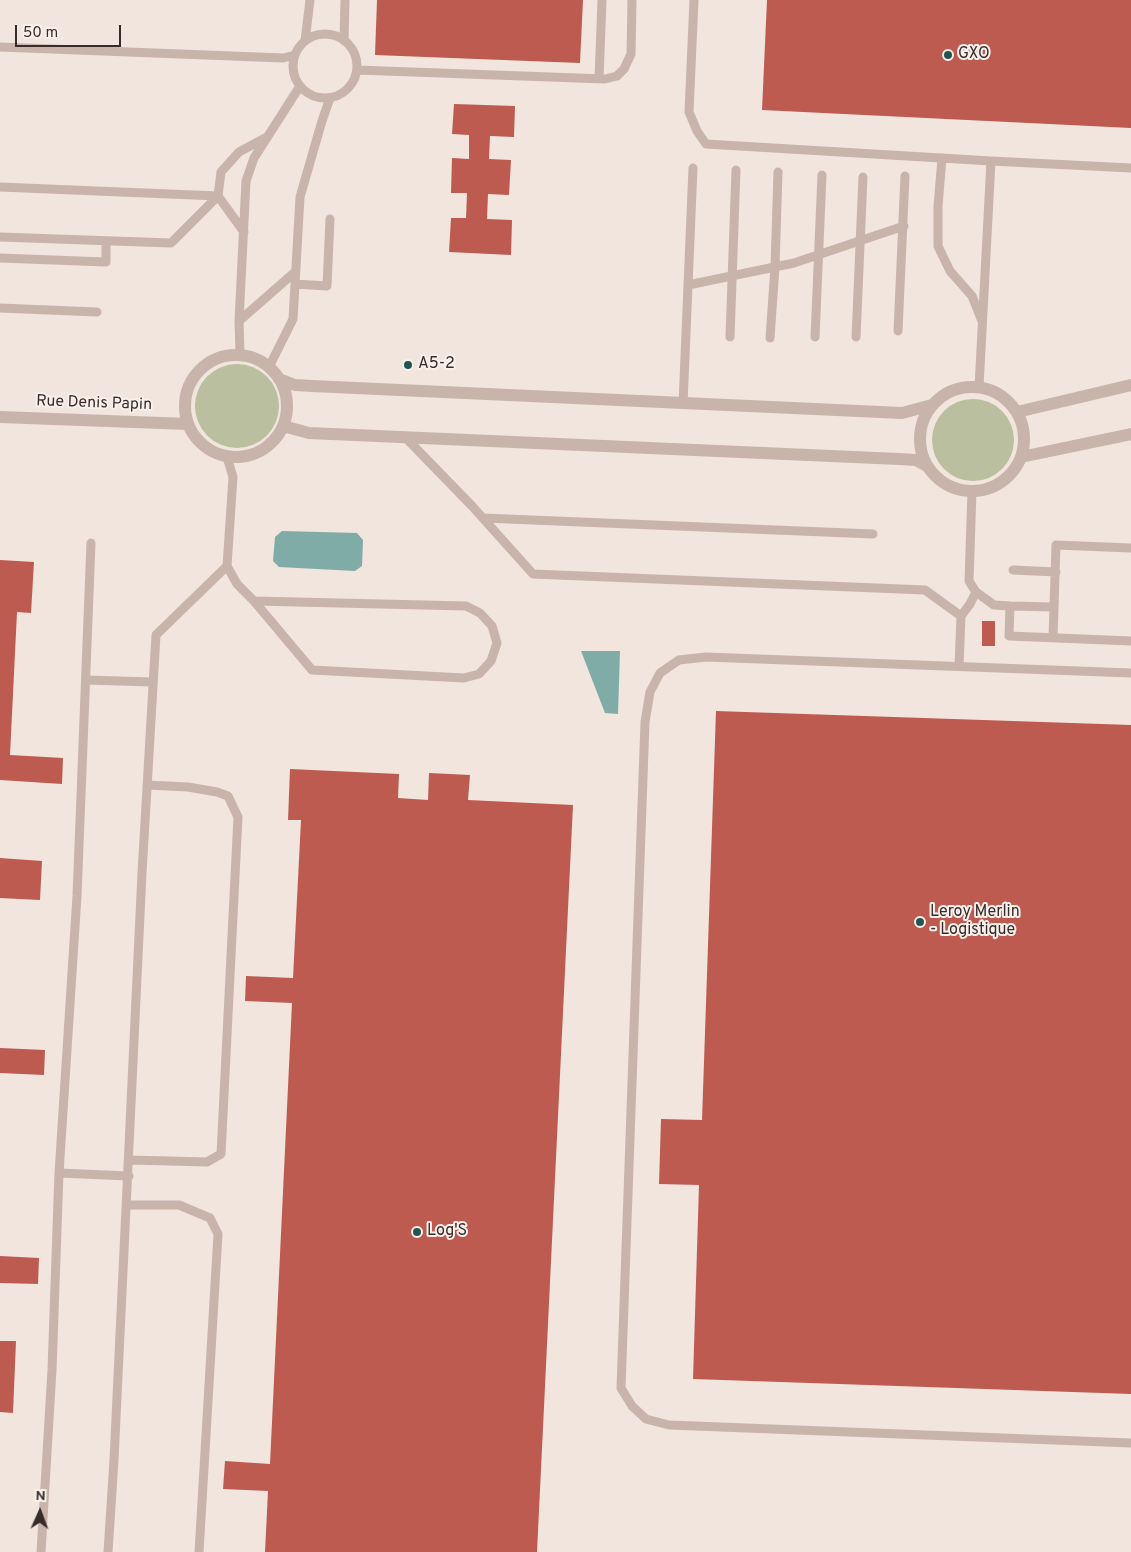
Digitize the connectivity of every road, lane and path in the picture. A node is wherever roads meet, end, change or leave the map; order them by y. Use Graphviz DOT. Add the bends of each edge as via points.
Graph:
graph roads {
  1 [pos="310,0"];
  2 [pos="345,0"];
  3 [pos="602,0"];
  4 [pos="632,0"];
  5 [pos="694,0"];
  6 [pos="305,41"];
  7 [pos="344,41"];
  8 [pos="0,46"];
  9 [pos="295,55"];
  10 [pos="357,70"];
  11 [pos="599,79"];
  12 [pos="300,86"];
  13 [pos="330,98"];
  14 [pos="267,137"];
  15 [pos="942,158"];
  16 [pos="991,161"];
  17 [pos="693,168"];
  18 [pos="1131,168"];
  19 [pos="736,170"];
  20 [pos="778,172"];
  21 [pos="822,175"];
  22 [pos="905,176"];
  23 [pos="863,177"];
  24 [pos="0,187"];
  25 [pos="218,196"];
  26 [pos="330,219"];
  27 [pos="904,226"];
  28 [pos="244,232"];
  29 [pos="0,236"];
  30 [pos="106,241"];
  31 [pos="861,241"];
  32 [pos="819,255"];
  33 [pos="0,258"];
  34 [pos="775,267"];
  35 [pos="295,272"];
  36 [pos="732,276"];
  37 [pos="295,284"];
  38 [pos="688,285"];
  39 [pos="0,308"];
  40 [pos="97,312"];
  41 [pos="239,321"];
  42 [pos="983,323"];
  43 [pos="898,331"];
  44 [pos="730,337"];
  45 [pos="814,337"];
  46 [pos="856,337"];
  47 [pos="770,338"];
  48 [pos="240,356"];
  49 [pos="269,367"];
  50 [pos="279,378"];
  51 [pos="1131,385"];
  52 [pos="979,387"];
  53 [pos="683,404"];
  54 [pos="932,405"];
  55 [pos="1017,412"];
  56 [pos="0,417"];
  57 [pos="188,424"];
  58 [pos="284,426"];
  59 [pos="1131,434"];
  60 [pos="404,436"];
  61 [pos="227,457"];
  62 [pos="1021,457"];
  63 [pos="927,466"];
  64 [pos="972,491"];
  65 [pos="482,518"];
  66 [pos="873,534"];
  67 [pos="91,543"];
  68 [pos="1131,548"];
  69 [pos="228,566"];
  70 [pos="1013,570"];
  71 [pos="1056,572"];
  72 [pos="976,592"];
  73 [pos="254,601"];
  74 [pos="1010,606"];
  75 [pos="1054,607"];
  76 [pos="961,616"];
  77 [pos="1053,638"];
  78 [pos="1131,641"];
  79 [pos="959,666"];
  80 [pos="1131,673"];
  81 [pos="86,680"];
  82 [pos="152,682"];
  83 [pos="147,785"];
  84 [pos="130,1160"];
  85 [pos="59,1173"];
  86 [pos="129,1176"];
  87 [pos="128,1205"];
  88 [pos="1131,1443"];
  89 [pos="42,1552"];
  90 [pos="108,1552"];
  91 [pos="199,1552"];
  1 -- 6 [label="lane"];
  2 -- 7 [label="lane"];
  3 -- 11 [label="lane"];
  4 -- 11 [label="lane" via="628,62 617,76"];
  5 -- 15 [label="lane" via="689,112 706,144"];
  6 -- 7 [label="lane" via="328,35"];
  6 -- 9 [label="lane"];
  7 -- 10 [label="lane" via="354,54"];
  8 -- 9 [label="lane" via="283,58"];
  9 -- 12 [label="lane" via="293,71"];
  10 -- 11 [label="lane"];
  10 -- 13 [label="lane" via="345,91"];
  12 -- 13 [label="lane" via="313,96"];
  12 -- 14 [label="lane"];
  13 -- 35 [label="lane" via="300,197"];
  14 -- 25 [label="lane" via="239,152 221,172"];
  14 -- 28 [label="lane" via="254,158 246,181"];
  15 -- 16 [label="lane"];
  15 -- 42 [label="lane" via="938,246 950,271 972,296"];
  16 -- 18 [label="lane"];
  16 -- 42 [label="lane"];
  17 -- 38 [label="lane"];
  19 -- 36 [label="lane"];
  20 -- 34 [label="lane"];
  21 -- 32 [label="lane"];
  22 -- 27 [label="lane"];
  23 -- 31 [label="lane"];
  24 -- 25 [label="lane"];
  25 -- 28 [label="lane"];
  25 -- 30 [label="lane" via="172,243"];
  26 -- 37 [label="lane" via="327,286"];
  27 -- 31 [label="lane"];
  27 -- 43 [label="lane"];
  28 -- 41 [label="lane"];
  29 -- 30 [label="lane"];
  30 -- 33 [label="lane" via="106,262"];
  31 -- 32 [label="lane"];
  31 -- 46 [label="lane"];
  32 -- 34 [label="lane"];
  32 -- 45 [label="lane"];
  34 -- 36 [label="lane"];
  34 -- 47 [label="lane"];
  35 -- 37 [label="lane"];
  35 -- 41 [label="lane"];
  36 -- 38 [label="lane"];
  36 -- 44 [label="lane"];
  37 -- 49 [label="lane" via="293,319"];
  38 -- 53 [label="lane"];
  39 -- 40 [label="lane"];
  41 -- 48 [label="lane"];
  42 -- 52 [label="lane"];
  48 -- 49 [label="street" via="256,359"];
  48 -- 57 [label="street" via="223,357 195,375 187,390"];
  49 -- 50 [label="street"];
  50 -- 53 [label="street" via="295,385"];
  50 -- 58 [label="street" via="286,394"];
  51 -- 55 [label="street"];
  52 -- 54 [label="street" via="945,394"];
  52 -- 55 [label="street" via="1007,400"];
  53 -- 54 [label="street" via="902,413"];
  54 -- 63 [label="street" via="920,435 921,451"];
  55 -- 62 [label="street" via="1023,426"];
  56 -- 57 [label="street, Rue Denis Papin"];
  57 -- 61 [label="street" via="210,451"];
  58 -- 60 [label="street" via="309,433"];
  58 -- 61 [label="street" via="274,441 261,451 244,457"];
  59 -- 62 [label="street"];
  60 -- 63 [label="street" via="899,459 916,460"];
  60 -- 65 [label="lane"];
  61 -- 69 [label="lane" via="233,478"];
  62 -- 64 [label="street" via="1002,482 988,489"];
  63 -- 64 [label="street" via="946,484"];
  64 -- 72 [label="lane" via="969,581"];
  65 -- 66 [label="lane"];
  65 -- 76 [label="lane" via="533,574 925,590"];
  67 -- 81 [label="lane"];
  68 -- 71 [label="lane" via="1056,545"];
  69 -- 73 [label="lane" via="237,584"];
  69 -- 82 [label="lane" via="156,635"];
  70 -- 71 [label="lane"];
  71 -- 75 [label="lane"];
  72 -- 74 [label="lane" via="994,604"];
  72 -- 76 [label="lane"];
  73 -- 73 [label="lane" via="312,670 464,678 479,674 492,661 497,643 492,626 480,612 466,606"];
  74 -- 75 [label="lane"];
  74 -- 77 [label="lane" via="1009,636"];
  75 -- 77 [label="lane"];
  76 -- 79 [label="lane"];
  77 -- 78 [label="lane"];
  79 -- 80 [label="lane"];
  79 -- 88 [label="lane" via="706,656 679,660 660,673 650,692 645,722 621,1388 632,1406 646,1419 669,1425"];
  81 -- 82 [label="lane"];
  81 -- 85 [label="lane" via="78,896"];
  82 -- 83 [label="lane"];
  83 -- 84 [label="lane"];
  83 -- 84 [label="lane" via="217,792 228,796 238,817 222,1154 207,1162"];
  84 -- 86 [label="lane"];
  85 -- 86 [label="lane"];
  85 -- 89 [label="lane"];
  86 -- 87 [label="lane"];
  87 -- 90 [label="lane"];
  87 -- 91 [label="lane" via="179,1204 210,1218 218,1234"];
}
